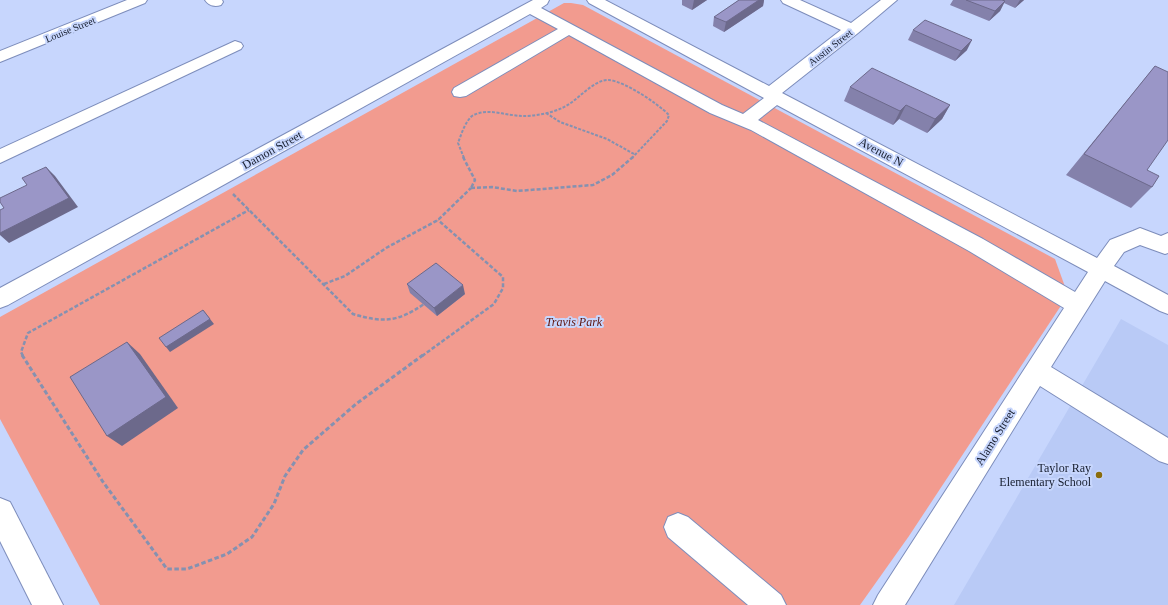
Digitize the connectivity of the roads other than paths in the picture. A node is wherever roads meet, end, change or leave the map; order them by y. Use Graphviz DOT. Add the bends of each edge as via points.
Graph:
graph roads {
  1 [pos="140,0"];
  2 [pos="788,0"];
  3 [pos="890,0"];
  4 [pos="598,1"];
  5 [pos="537,4"];
  6 [pos="569,29"];
  7 [pos="853,30"];
  8 [pos="235,46"];
  9 [pos="0,57"];
  10 [pos="460,92"];
  11 [pos="773,95"];
  12 [pos="745,121"];
  13 [pos="0,157"];
  14 [pos="1168,241"];
  15 [pos="1101,269"];
  16 [pos="0,298"];
  17 [pos="1078,305"];
  18 [pos="1168,305"];
  19 [pos="1037,371"];
  20 [pos="1168,452"];
  21 [pos="0,512"];
  22 [pos="678,527"];
  23 [pos="48,605"];
  24 [pos="771,605"];
  25 [pos="888,605"];
  1 -- 9 [label="street, Louise Street"];
  2 -- 7 [label="street"];
  3 -- 7 [label="street, Austin Street"];
  4 -- 11 [label="street, Avenue N"];
  5 -- 6 [label="street"];
  5 -- 16 [label="street, Damon Street"];
  6 -- 10 [label="street"];
  6 -- 12 [label="street" via="716,109"];
  7 -- 11 [label="street, Austin Street"];
  8 -- 13 [label="street"];
  11 -- 12 [label="street, Austin Street"];
  11 -- 15 [label="street, Avenue N"];
  12 -- 17 [label="street" via="976,245"];
  14 -- 15 [label="street, Alamo Street" via="1165,246 1140,236 1117,246"];
  15 -- 17 [label="street, Alamo Street"];
  15 -- 18 [label="street, Avenue N"];
  17 -- 19 [label="street, Alamo Street"];
  19 -- 20 [label="street"];
  19 -- 25 [label="street, Alamo Street"];
  21 -- 23 [label="street"];
  22 -- 24 [label="street"];
}
